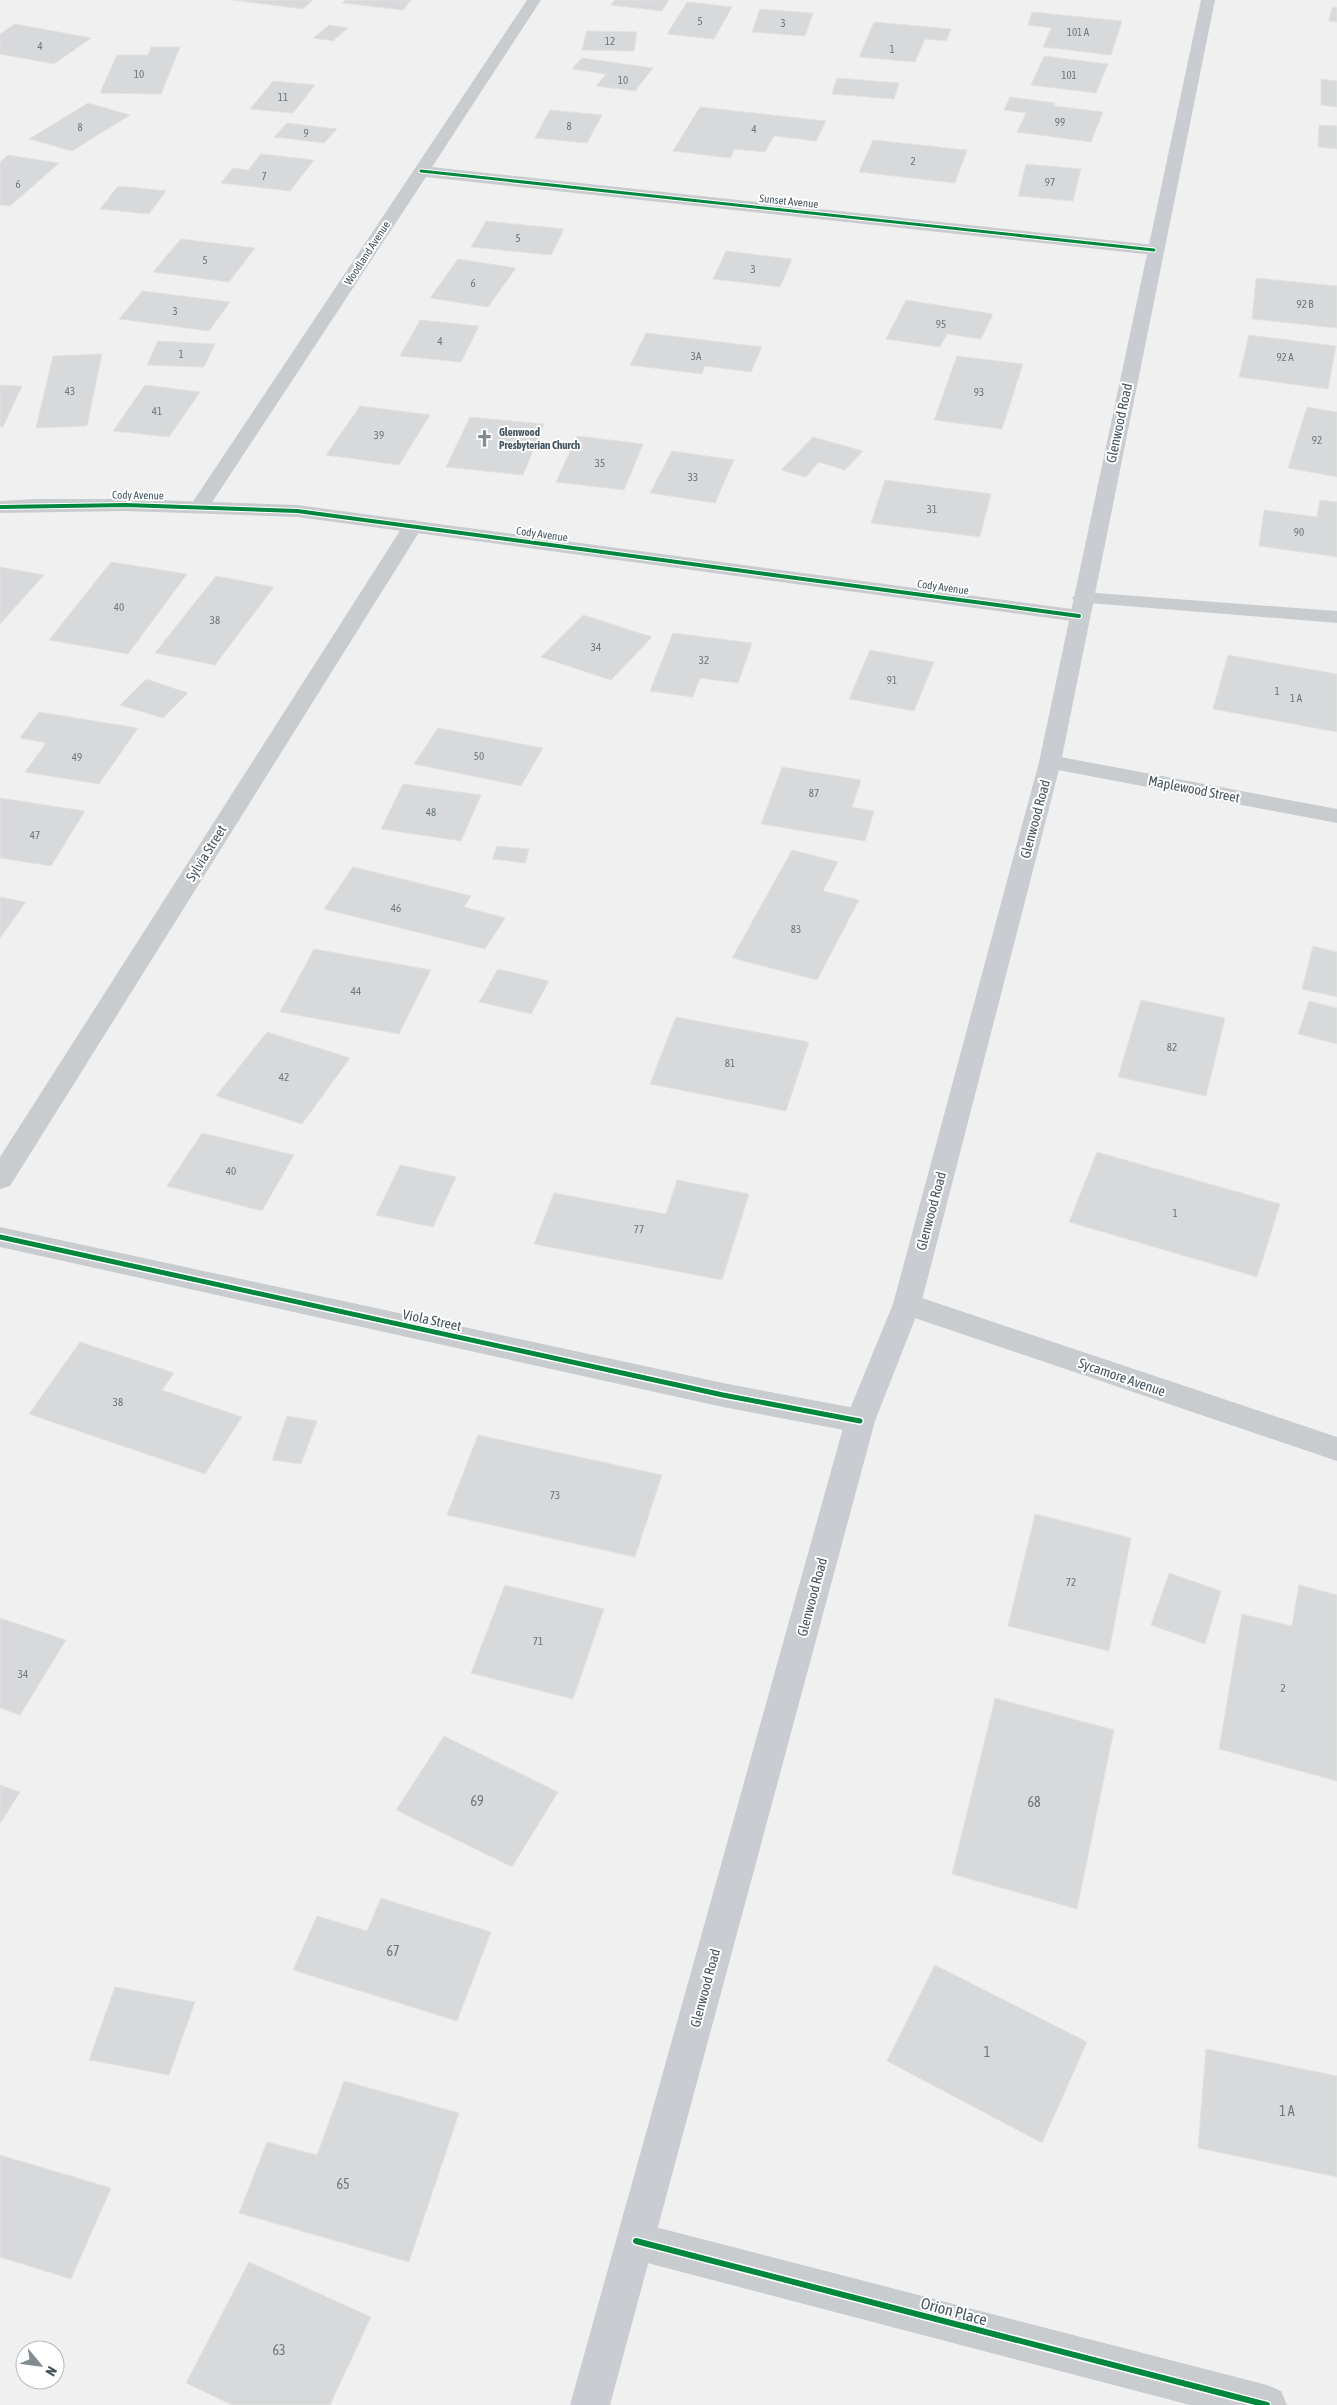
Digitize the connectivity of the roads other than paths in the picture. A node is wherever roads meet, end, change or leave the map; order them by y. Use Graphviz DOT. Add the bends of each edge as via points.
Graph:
graph roads {
  1 [pos="534,0"];
  2 [pos="1208,0"];
  3 [pos="421,171"];
  4 [pos="1154,250"];
  5 [pos="200,506"];
  6 [pos="0,507"];
  7 [pos="413,526"];
  8 [pos="1081,607"];
  9 [pos="1337,617"];
  10 [pos="1050,762"];
  11 [pos="1337,816"];
  12 [pos="0,1179"];
  13 [pos="0,1238"];
  14 [pos="907,1304"];
  15 [pos="860,1420"];
  16 [pos="1337,1449"];
  17 [pos="636,2241"];
  18 [pos="590,2405"];
  19 [pos="1267,2405"];
  1 -- 3 [label="street, Woodland Avenue"];
  2 -- 4 [label="main road, Glenwood Road"];
  3 -- 4 [label="street, Sunset Avenue"];
  3 -- 5 [label="street, Woodland Avenue"];
  4 -- 8 [label="main road, Glenwood Road"];
  5 -- 6 [label="street, Cody Avenue" via="35,504"];
  5 -- 7 [label="street, Cody Avenue" via="296,511"];
  7 -- 8 [label="street, Cody Avenue"];
  7 -- 12 [label="street, Sylvia Street"];
  8 -- 9 [label="street, Cody Avenue"];
  8 -- 10 [label="main road, Glenwood Road"];
  10 -- 11 [label="street, Maplewood Street"];
  10 -- 14 [label="main road, Glenwood Road"];
  13 -- 15 [label="street, Viola Street" via="723,1395"];
  14 -- 15 [label="main road, Glenwood Road"];
  14 -- 16 [label="street, Sycamore Avenue"];
  15 -- 17 [label="main road, Glenwood Road"];
  17 -- 18 [label="main road, Glenwood Road"];
  17 -- 19 [label="street, Orion Place"];
}
